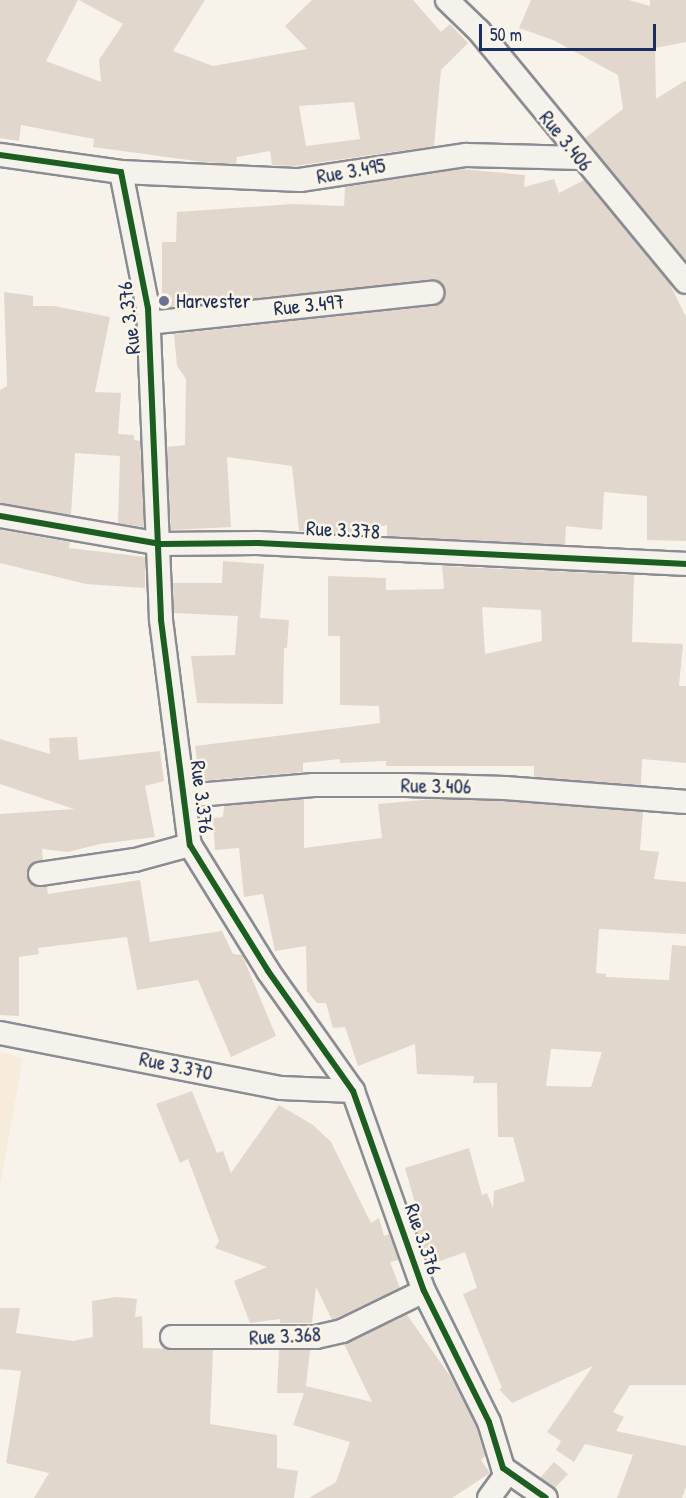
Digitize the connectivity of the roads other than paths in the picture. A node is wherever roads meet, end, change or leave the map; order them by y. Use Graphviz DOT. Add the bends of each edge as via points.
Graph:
graph roads {
  1 [pos="447,0"];
  2 [pos="0,155"];
  3 [pos="580,158"];
  4 [pos="121,172"];
  5 [pos="686,282"];
  6 [pos="432,293"];
  7 [pos="149,323"];
  8 [pos="0,516"];
  9 [pos="161,544"];
  10 [pos="686,564"];
  11 [pos="185,796"];
  12 [pos="686,802"];
  13 [pos="190,845"];
  14 [pos="39,874"];
  15 [pos="0,1033"];
  16 [pos="353,1091"];
  17 [pos="424,1291"];
  18 [pos="172,1337"];
  19 [pos="507,1473"];
  20 [pos="489,1498"];
  21 [pos="546,1498"];
  1 -- 3 [label="street, Rue 3.406" via="479,31"];
  2 -- 4 [label="street"];
  3 -- 4 [label="street, Rue 3.495" via="466,154 300,180"];
  3 -- 5 [label="street, Rue 3.406"];
  4 -- 7 [label="street, Rue 3.376"];
  6 -- 7 [label="street, Rue 3.497"];
  7 -- 9 [label="street, Rue 3.376"];
  8 -- 9 [label="street, Rue 3.378"];
  9 -- 10 [label="street, Rue 3.378" via="258,543"];
  9 -- 11 [label="street, Rue 3.376" via="161,620"];
  11 -- 12 [label="street, Rue 3.406" via="314,785 406,785 506,788"];
  11 -- 13 [label="street, Rue 3.376"];
  13 -- 14 [label="street" via="135,860"];
  13 -- 16 [label="street, Rue 3.376" via="268,971"];
  15 -- 16 [label="street, Rue 3.370" via="281,1088"];
  16 -- 17 [label="street, Rue 3.376"];
  17 -- 18 [label="street, Rue 3.368" via="342,1331 316,1337"];
  17 -- 19 [label="street, Rue 3.376" via="489,1422"];
  19 -- 20 [label="street"];
  19 -- 21 [label="street"];
}
